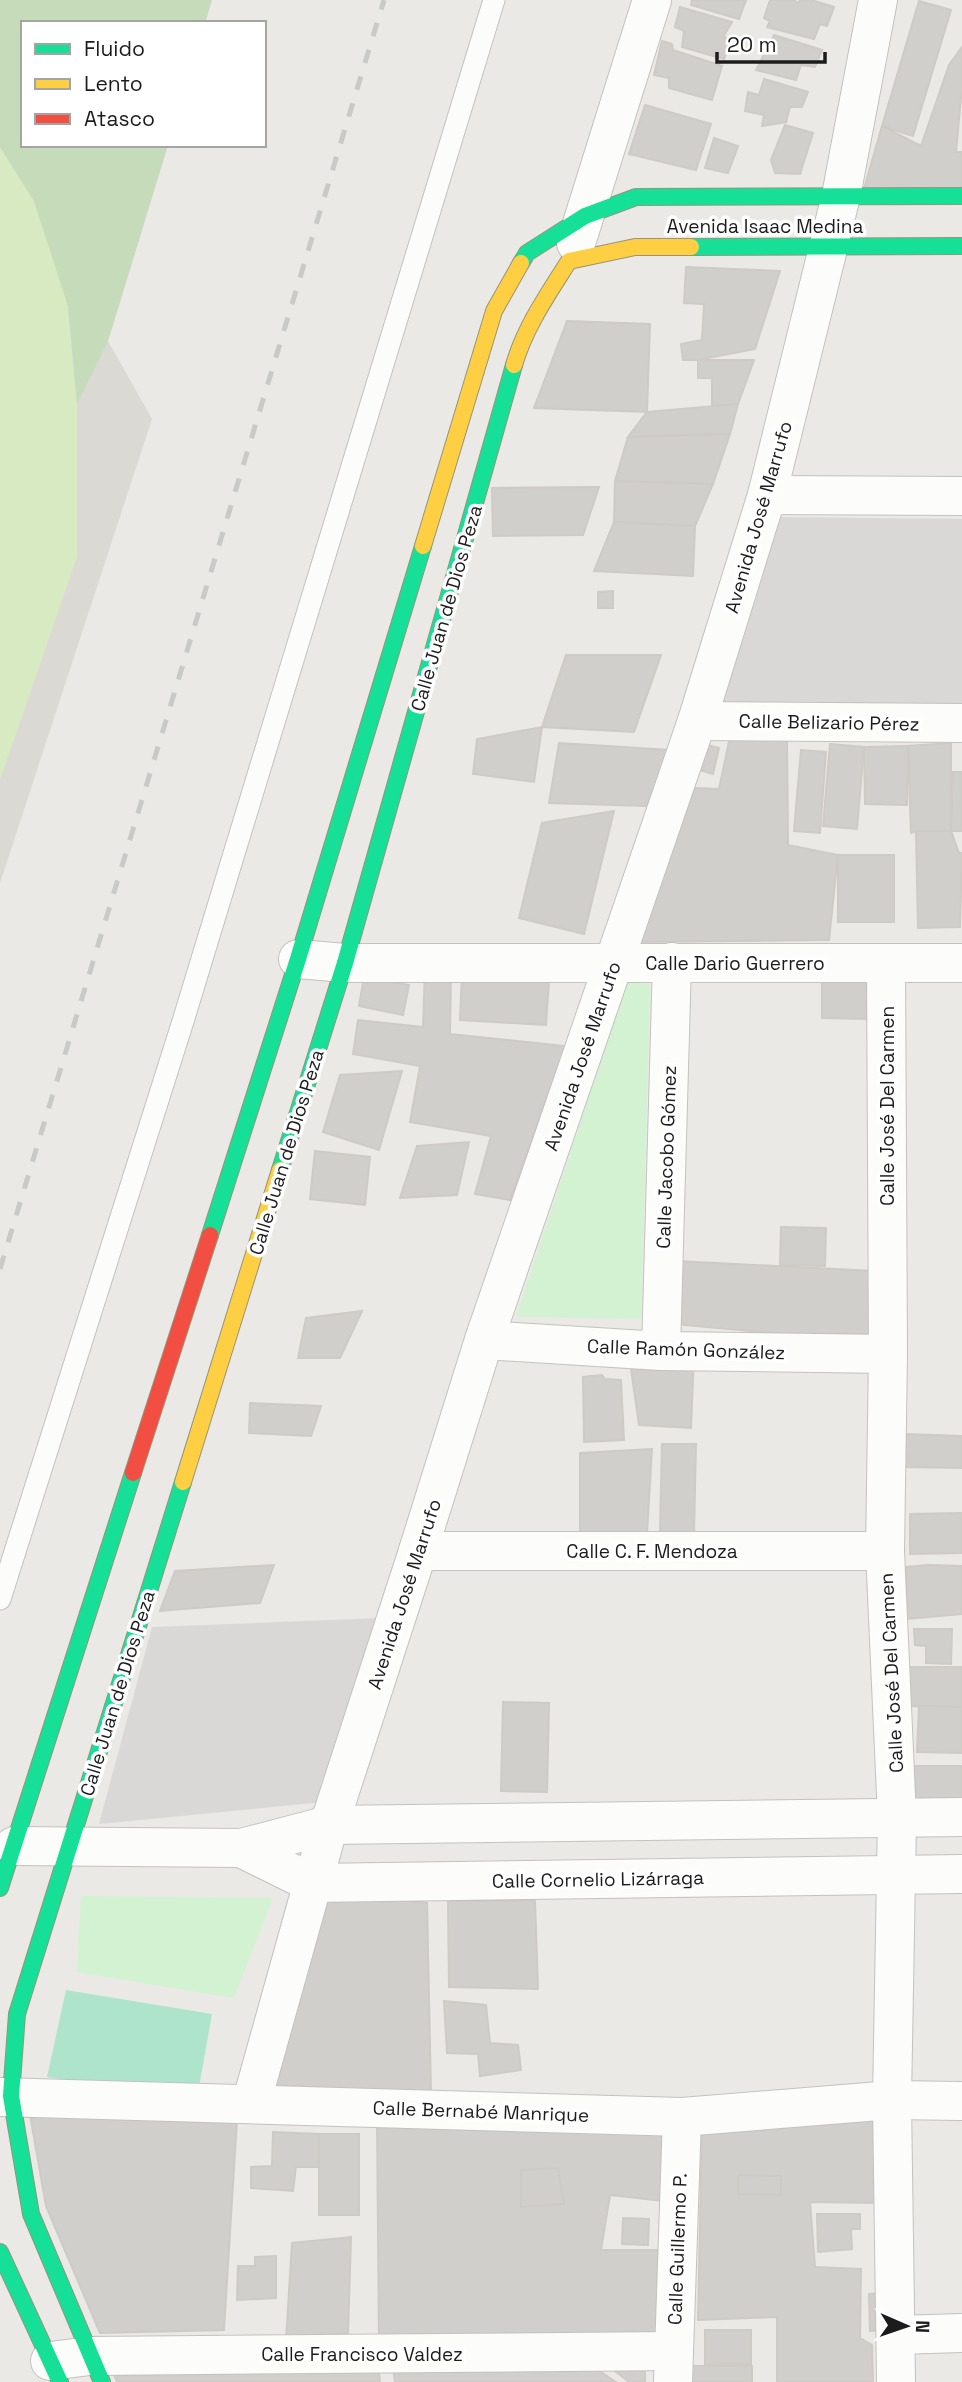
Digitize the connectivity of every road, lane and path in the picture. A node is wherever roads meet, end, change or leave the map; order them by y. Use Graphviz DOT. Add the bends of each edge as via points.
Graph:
graph roads {
  1 [pos="494,0"];
  2 [pos="652,0"];
  3 [pos="878,0"];
  4 [pos="841,196"];
  5 [pos="962,196"];
  6 [pos="585,216"];
  7 [pos="962,246"];
  8 [pos="829,247"];
  9 [pos="569,261"];
  10 [pos="767,495"];
  11 [pos="962,496"];
  12 [pos="697,721"];
  13 [pos="962,723"];
  14 [pos="298,959"];
  15 [pos="672,962"];
  16 [pos="345,963"];
  17 [pos="614,963"];
  18 [pos="962,963"];
  19 [pos="886,964"];
  20 [pos="484,1340"];
  21 [pos="661,1351"];
  22 [pos="888,1354"];
  23 [pos="418,1551"];
  24 [pos="885,1551"];
  25 [pos="0,1599"];
  26 [pos="962,1817"];
  27 [pos="897,1818"];
  28 [pos="329,1825"];
  29 [pos="14,1846"];
  30 [pos="68,1846"];
  31 [pos="242,1849"];
  32 [pos="962,1874"];
  33 [pos="895,1875"];
  34 [pos="312,1883"];
  35 [pos="0,1888"];
  36 [pos="6,2097"];
  37 [pos="892,2100"];
  38 [pos="962,2101"];
  39 [pos="251,2104"];
  40 [pos="682,2117"];
  41 [pos="0,2252"];
  42 [pos="962,2333"];
  43 [pos="896,2335"];
  44 [pos="674,2367"];
  45 [pos="96,2369"];
  46 [pos="55,2371"];
  47 [pos="896,2382"];
  1 -- 25 [label="lane" via="184,1018"];
  2 -- 6 [label="street, Calle Juan de Dios Peza"];
  3 -- 4 [label="street, Avenida José Marrufo"];
  4 -- 5 [label="main road, Avenida Isaac Medina"];
  4 -- 6 [label="main road, Avenida Isaac Medina" via="636,197"];
  4 -- 8 [label="street, Avenida José Marrufo"];
  6 -- 9 [label="street, Calle Juan de Dios Peza"];
  6 -- 14 [label="main road, Calle Juan de Dios Peza" via="527,253 494,311"];
  7 -- 8 [label="main road, Avenida Isaac Medina"];
  8 -- 9 [label="main road, Avenida Isaac Medina" via="635,247"];
  8 -- 10 [label="street, Avenida José Marrufo"];
  9 -- 16 [label="main road, Calle Juan de Dios Peza" via="519,349"];
  10 -- 11 [label="street"];
  10 -- 12 [label="street, Avenida José Marrufo"];
  12 -- 13 [label="street, Calle Belizario Pérez"];
  12 -- 17 [label="street, Avenida José Marrufo"];
  14 -- 16 [label="street, Calle Dario Guerrero"];
  14 -- 29 [label="main road, Calle Juan de Dios Peza"];
  15 -- 17 [label="street, Calle Dario Guerrero"];
  15 -- 19 [label="street, Calle Dario Guerrero"];
  15 -- 21 [label="street, Calle Jacobo Gómez"];
  16 -- 17 [label="street, Calle Dario Guerrero"];
  16 -- 30 [label="main road, Calle Juan de Dios Peza"];
  17 -- 20 [label="street, Avenida José Marrufo"];
  18 -- 19 [label="street, Calle Dario Guerrero"];
  19 -- 22 [label="street, Calle José Del Carmen"];
  20 -- 21 [label="street, Calle Ramón González"];
  20 -- 23 [label="street, Avenida José Marrufo"];
  21 -- 22 [label="street, Calle Ramón González"];
  22 -- 24 [label="street, Calle José Del Carmen"];
  23 -- 24 [label="street, Calle C. F. Mendoza"];
  23 -- 28 [label="street, Avenida José Marrufo"];
  24 -- 27 [label="street, Calle José Del Carmen"];
  26 -- 27 [label="street, Calle Cornelio Lizárraga"];
  27 -- 28 [label="street, Calle Cornelio Lizárraga"];
  27 -- 33 [label="street, Calle José Del Carmen"];
  28 -- 31 [label="street, Calle Cornelio Lizárraga"];
  28 -- 34 [label="street, Avenida José Marrufo"];
  29 -- 30 [label="street, Calle Cornelio Lizárraga"];
  29 -- 35 [label="main road, Calle Juan de Dios Peza"];
  30 -- 31 [label="street, Calle Cornelio Lizárraga"];
  30 -- 36 [label="main road, Calle Juan de Dios Peza" via="17,2014"];
  31 -- 34 [label="street, Calle Cornelio Lizárraga"];
  32 -- 33 [label="street, Calle Cornelio Lizárraga"];
  33 -- 34 [label="street, Calle Cornelio Lizárraga"];
  33 -- 37 [label="street, Calle José Del Carmen"];
  34 -- 39 [label="street, Avenida José Marrufo"];
  36 -- 39 [label="street, Calle Bernabé Manrique"];
  36 -- 45 [label="main road, Calle Juan de Dios Peza" via="31,2214"];
  37 -- 38 [label="street, Calle Bernabé Manrique"];
  37 -- 40 [label="street, Calle Bernabé Manrique"];
  37 -- 43 [label="street, Calle José Del Carmen"];
  39 -- 40 [label="street, Calle Bernabé Manrique"];
  40 -- 44 [label="street, Calle Guillermo P."];
  41 -- 46 [label="main road"];
  42 -- 43 [label="street"];
  43 -- 47 [label="street, Calle José Del Carmen"];
  44 -- 45 [label="street, Calle Francisco Valdez"];
  45 -- 46 [label="street, Calle Francisco Valdez"];
}
